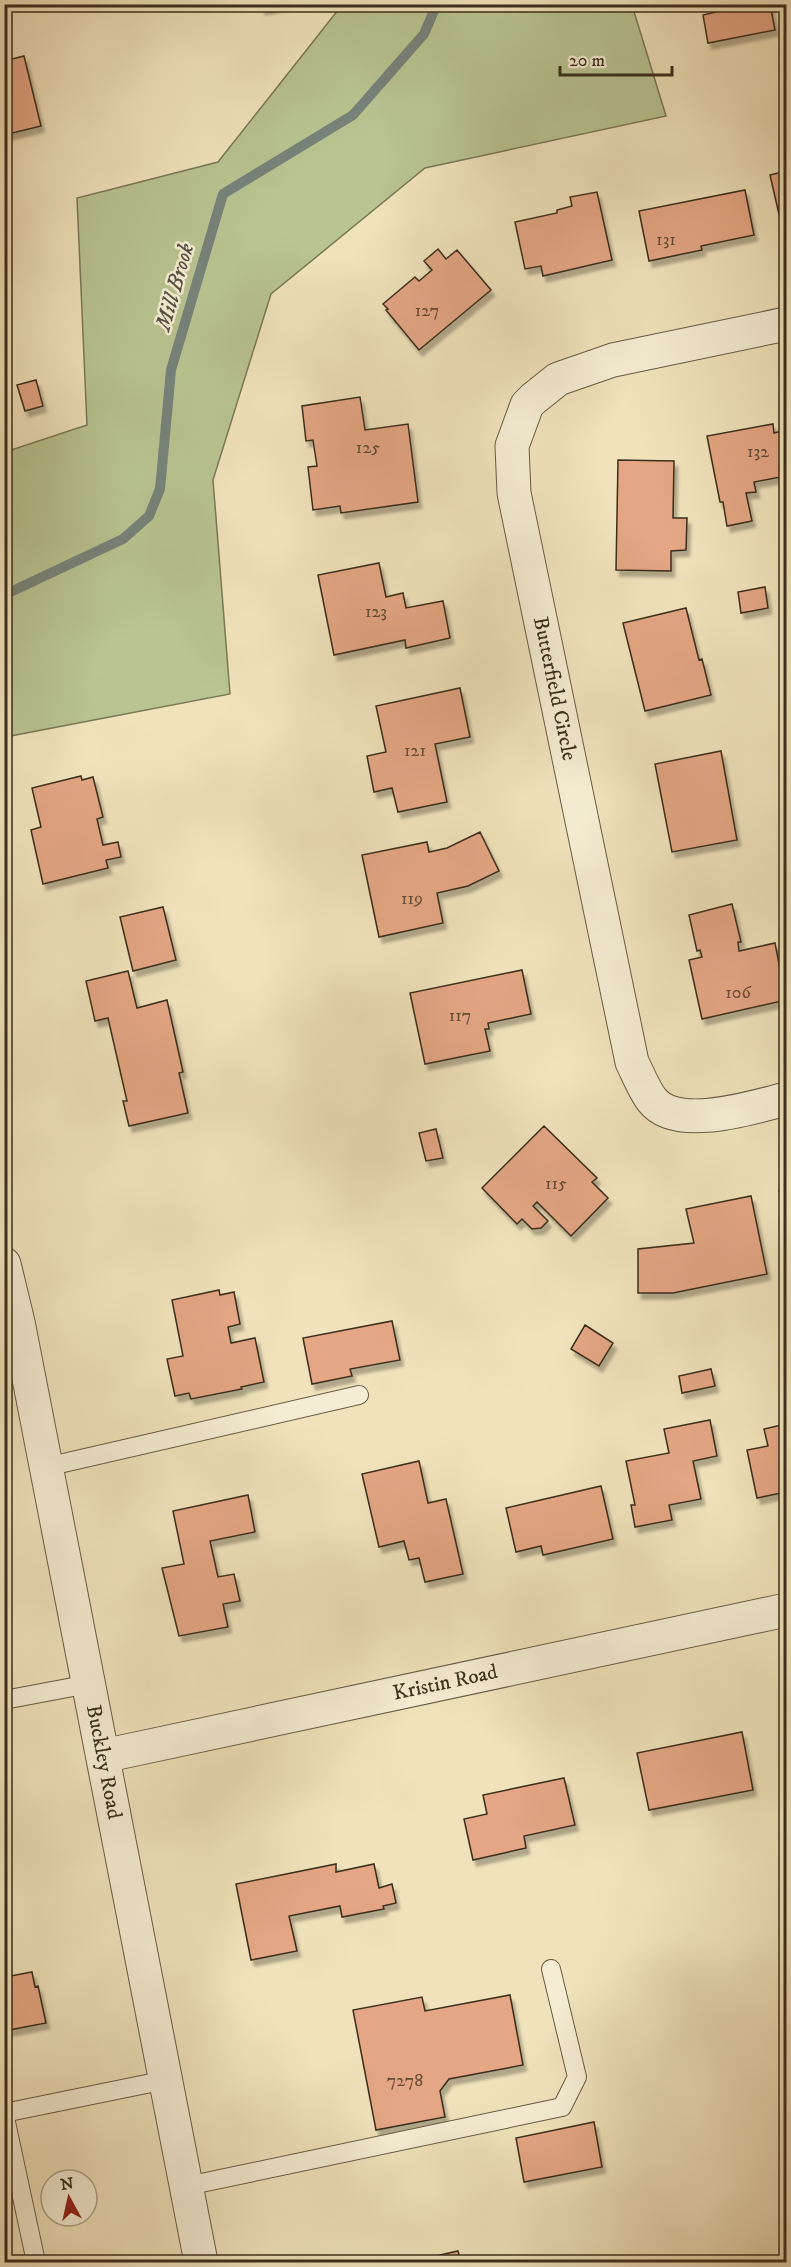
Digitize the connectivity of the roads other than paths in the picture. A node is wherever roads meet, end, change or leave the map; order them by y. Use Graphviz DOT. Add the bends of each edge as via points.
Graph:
graph roads {
  1 [pos="786,324"];
  2 [pos="786,1100"];
  3 [pos="4,1264"];
  4 [pos="359,1395"];
  5 [pos="46,1467"];
  6 [pos="786,1610"];
  7 [pos="89,1684"];
  8 [pos="4,1700"];
  9 [pos="103,1756"];
  10 [pos="551,1969"];
  11 [pos="166,2080"];
  12 [pos="4,2113"];
  13 [pos="187,2186"];
  14 [pos="36,2262"];
  15 [pos="201,2262"];
  1 -- 2 [label="street, Butterfield Circle" via="613,360 558,379 527,405 512,446 514,493 632,1062 652,1101 675,1115 711,1116"];
  3 -- 5 [label="street, Buckley Road"];
  4 -- 5 [label="lane"];
  5 -- 7 [label="street, Buckley Road"];
  6 -- 9 [label="street, Kristin Road"];
  7 -- 8 [label="lane"];
  7 -- 9 [label="street, Buckley Road"];
  9 -- 11 [label="street, Buckley Road"];
  10 -- 13 [label="lane" via="577,2077 562,2107"];
  11 -- 12 [label="lane"];
  11 -- 13 [label="street, Buckley Road"];
  12 -- 14 [label="lane"];
  13 -- 15 [label="street, Buckley Road"];
}
